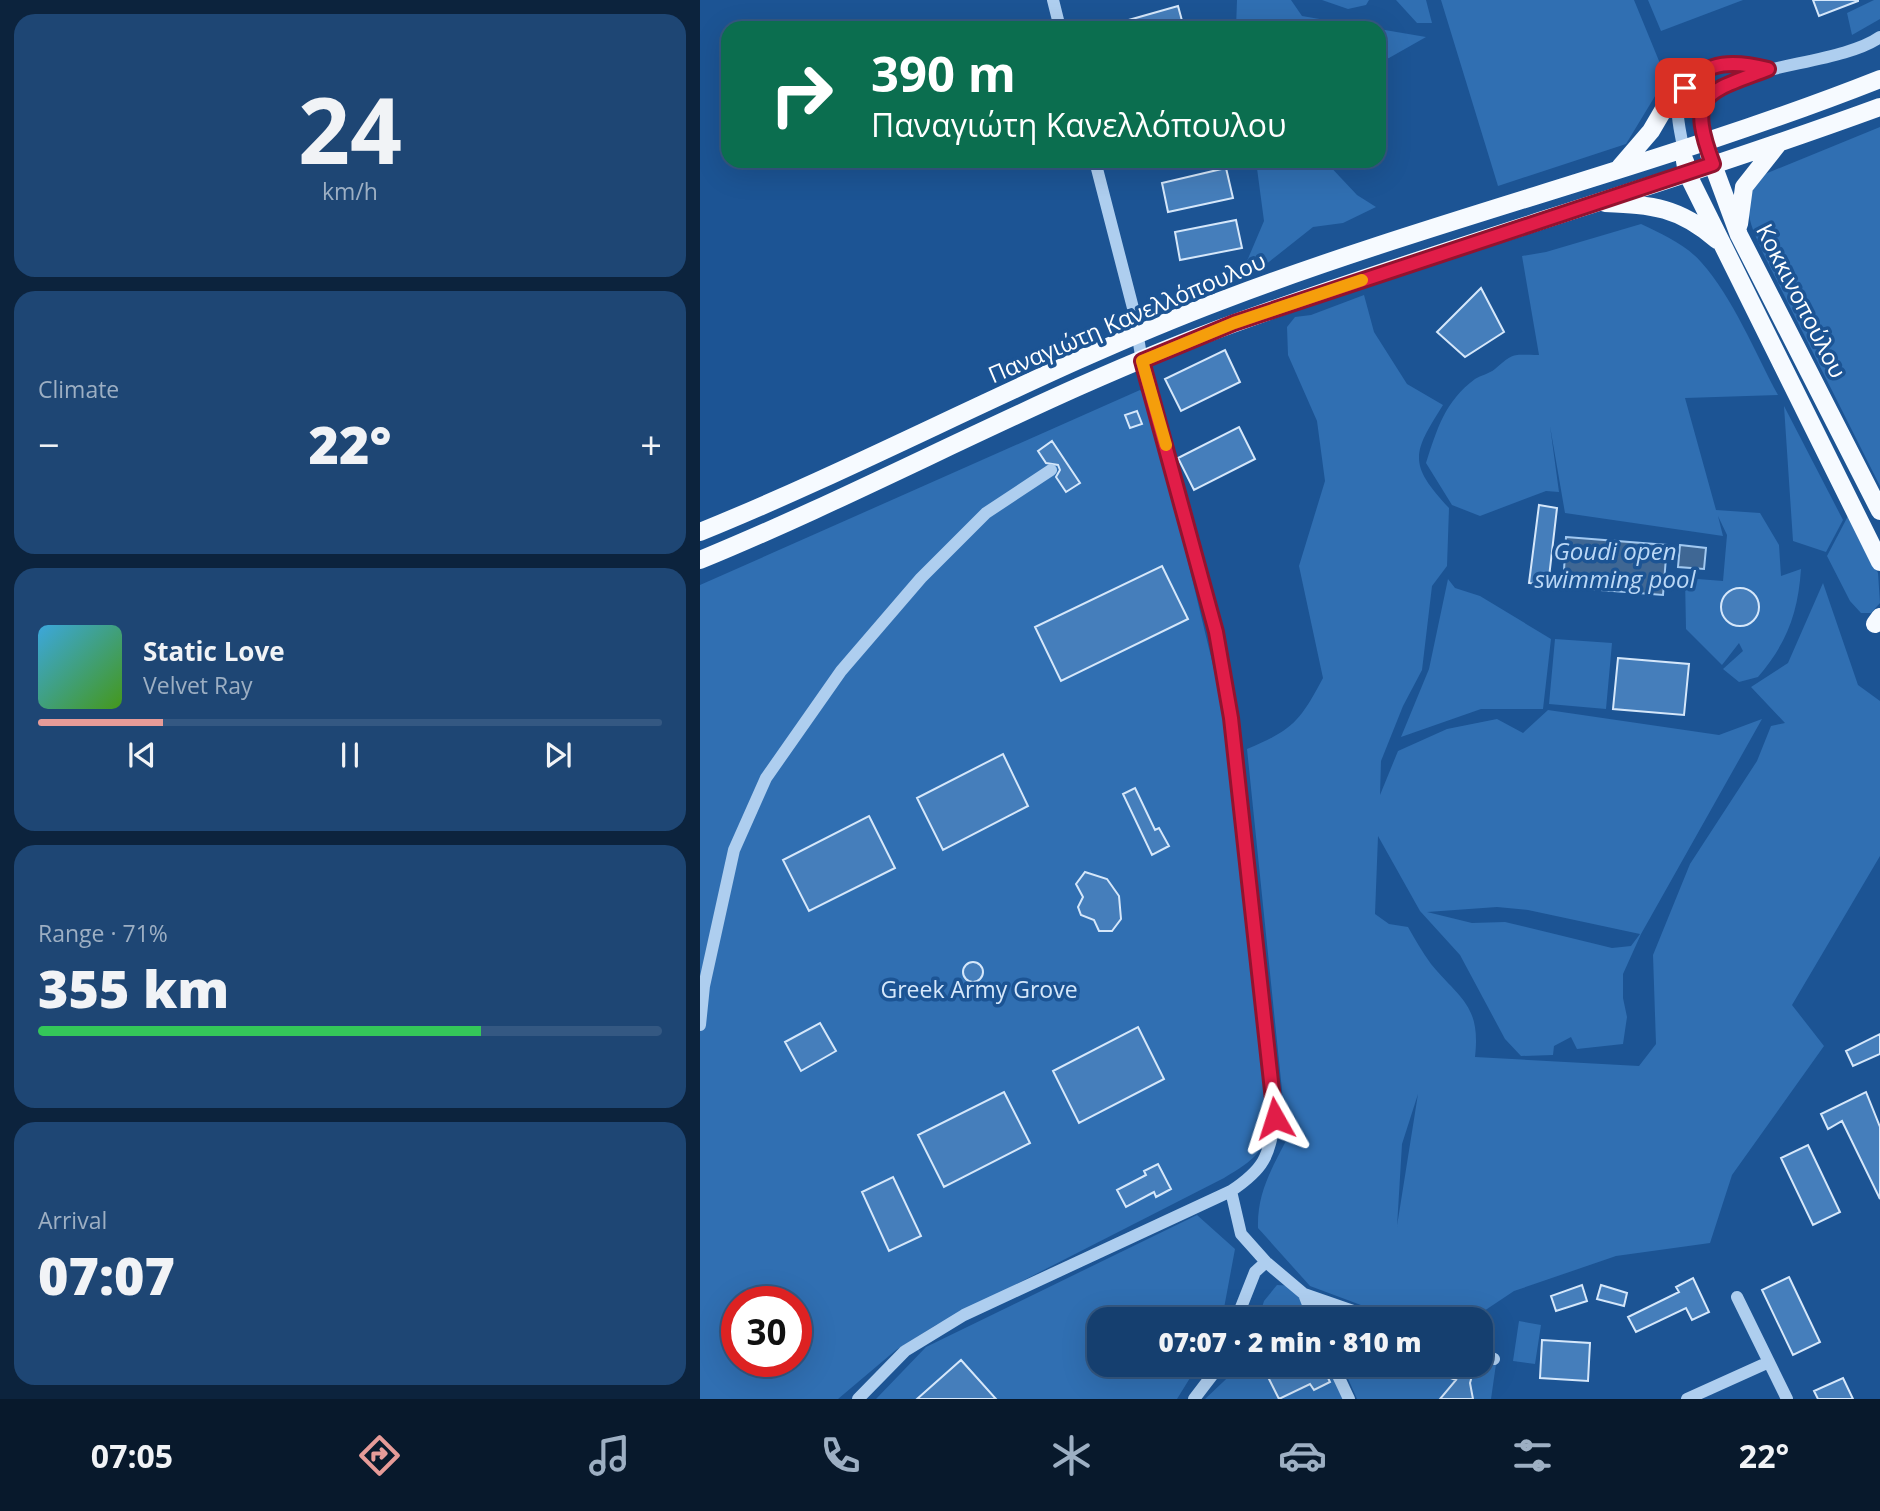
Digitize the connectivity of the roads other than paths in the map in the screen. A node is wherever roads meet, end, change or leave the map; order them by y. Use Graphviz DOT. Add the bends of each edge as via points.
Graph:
graph roads {
  1 [pos="1053,0"];
  2 [pos="1058,21"];
  3 [pos="1880,37"];
  4 [pos="1768,69"];
  5 [pos="1880,79"];
  6 [pos="1691,80"];
  7 [pos="1880,107"];
  8 [pos="1704,141"];
  9 [pos="1778,144"];
  10 [pos="1683,148"];
  11 [pos="1713,164"];
  12 [pos="1620,167"];
  13 [pos="1097,168"];
  14 [pos="1687,173"];
  15 [pos="1594,202"];
  16 [pos="1740,235"];
  17 [pos="1724,247"];
  18 [pos="1137,335"];
  19 [pos="1142,361"];
  20 [pos="1051,470"];
  21 [pos="1880,511"];
  22 [pos="700,532"];
  23 [pos="700,560"];
  24 [pos="1880,562"];
  25 [pos="700,1025"];
  26 [pos="1231,1191"];
  27 [pos="1266,1262"];
  28 [pos="1304,1294"];
  29 [pos="1737,1297"];
  30 [pos="1241,1307"];
  31 [pos="1309,1307"];
  32 [pos="1342,1307"];
  33 [pos="1769,1362"];
  34 [pos="1211,1377"];
  35 [pos="1339,1377"];
  36 [pos="858,1399"];
  37 [pos="1194,1399"];
  38 [pos="1349,1399"];
  39 [pos="1686,1399"];
  40 [pos="1787,1399"];
  1 -- 2 [label="street"];
  3 -- 4 [label="street" via="1841,56"];
  4 -- 6 [label="street" via="1726,62"];
  4 -- 8 [label="street" via="1720,87 1704,99 1700,110"];
  5 -- 8 [label="main road, Παναγιώτη Κανελλόπουλου"];
  6 -- 10 [label="street" via="1678,108"];
  6 -- 12 [label="main road" via="1675,90 1651,131"];
  7 -- 9 [label="main road, Παναγιώτη Κανελλόπουλου"];
  8 -- 10 [label="main road, Παναγιώτη Κανελλόπουλου"];
  8 -- 11 [label="main road, Κοκκινοπούλου"];
  8 -- 14 [label="main road"];
  9 -- 11 [label="main road, Παναγιώτη Κανελλόπουλου"];
  9 -- 16 [label="main road" via="1744,187 1738,214"];
  10 -- 12 [label="main road, Παναγιώτη Κανελλόπουλου"];
  10 -- 14 [label="main road, Κοκκινοπούλου"];
  11 -- 14 [label="main road, Παναγιώτη Κανελλόπουλου"];
  11 -- 16 [label="main road, Κοκκινοπούλου"];
  12 -- 18 [label="main road, Παναγιώτη Κανελλόπουλου" via="1225,299"];
  13 -- 18 [label="street"];
  14 -- 15 [label="main road, Παναγιώτη Κανελλόπουλου"];
  14 -- 17 [label="main road, Κοκκινοπούλου"];
  15 -- 17 [label="main road" via="1674,211"];
  15 -- 19 [label="main road, Παναγιώτη Κανελλόπουλου" via="1234,323"];
  16 -- 21 [label="main road, Κοκκινοπούλου"];
  17 -- 24 [label="main road, Κοκκινοπούλου"];
  18 -- 19 [label="street"];
  18 -- 22 [label="main road, Παναγιώτη Κανελλόπουλου"];
  19 -- 23 [label="main road, Παναγιώτη Κανελλόπουλου"];
  19 -- 26 [label="street" via="1216,632 1251,883 1275,1118 1270,1151 1256,1174"];
  20 -- 25 [label="street" via="986,513 921,578 841,671 766,778 734,850 704,986"];
  26 -- 27 [label="street" via="1241,1234"];
  26 -- 36 [label="street" via="964,1315 905,1351"];
  27 -- 28 [label="street"];
  27 -- 30 [label="street" via="1255,1272"];
  28 -- 31 [label="street"];
  28 -- 32 [label="street"];
  29 -- 33 [label="street"];
  33 -- 39 [label="street"];
  33 -- 40 [label="street"];
  34 -- 37 [label="street"];
  35 -- 38 [label="street"];
}
